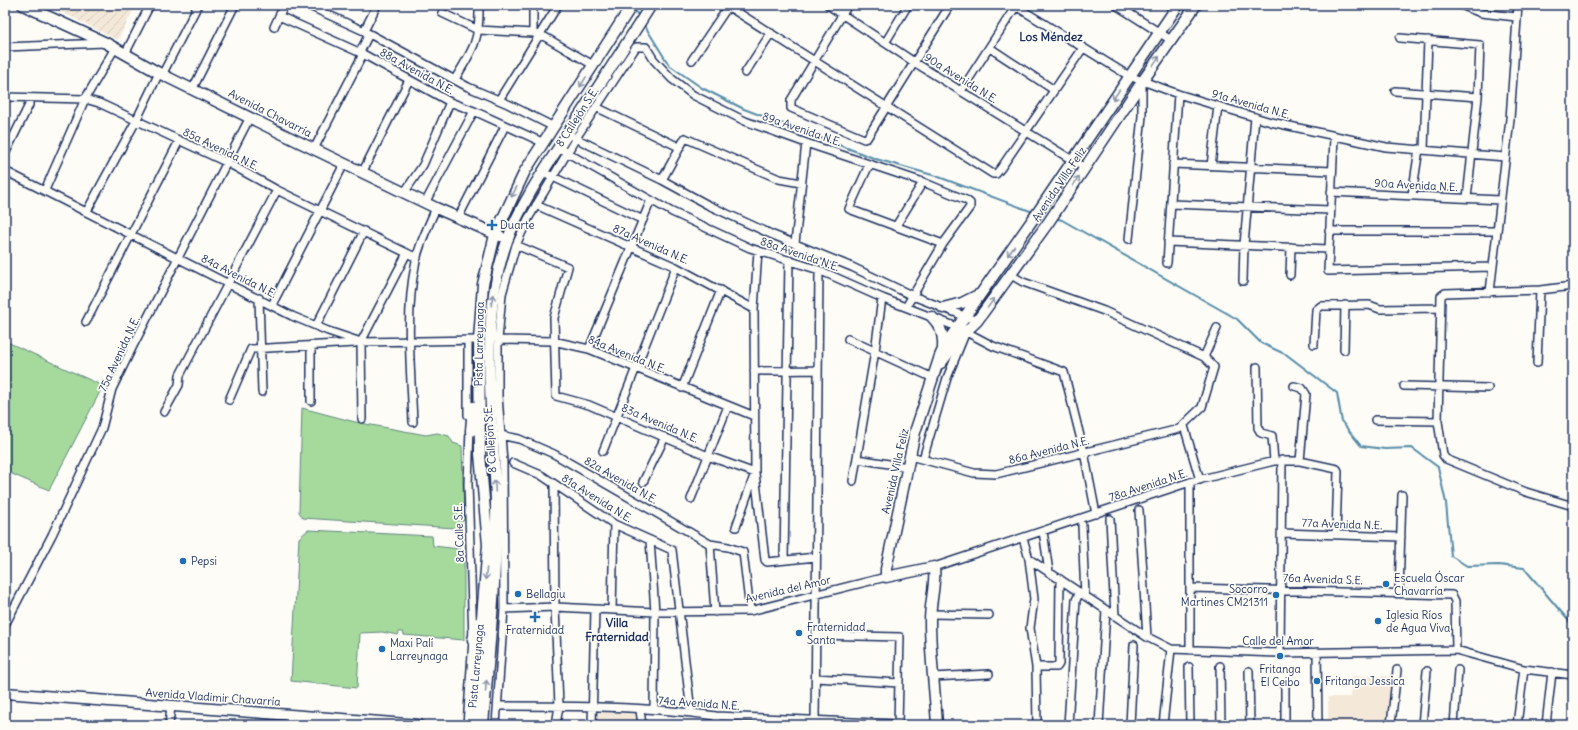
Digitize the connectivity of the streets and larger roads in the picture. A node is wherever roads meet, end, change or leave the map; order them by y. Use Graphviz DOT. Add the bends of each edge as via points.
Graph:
graph roads {
  1 [pos="23,5"];
  2 [pos="150,5"];
  3 [pos="198,5"];
  4 [pos="235,5"];
  5 [pos="284,5"];
  6 [pos="307,5"];
  7 [pos="377,5"];
  8 [pos="478,5"];
  9 [pos="533,5"];
  10 [pos="558,5"];
  11 [pos="728,5"];
  12 [pos="828,5"];
  13 [pos="848,5"];
  14 [pos="908,5"];
  15 [pos="950,5"];
  16 [pos="1116,5"];
  17 [pos="1178,5"];
  18 [pos="1196,5"];
  19 [pos="1461,5"];
  20 [pos="1518,5"];
  21 [pos="650,6"];
  22 [pos="1015,6"];
  23 [pos="320,8"];
  24 [pos="630,9"];
  25 [pos="442,13"];
  26 [pos="842,15"];
  27 [pos="279,16"];
  28 [pos="1516,17"];
  29 [pos="274,27"];
  30 [pos="478,30"];
  31 [pos="366,32"];
  32 [pos="771,33"];
  33 [pos="1159,33"];
  34 [pos="536,34"];
  35 [pos="611,37"];
  36 [pos="1400,38"];
  37 [pos="1171,40"];
  38 [pos="1428,40"];
  39 [pos="885,43"];
  40 [pos="110,46"];
  41 [pos="641,46"];
  42 [pos="5,48"];
  43 [pos="990,48"];
  44 [pos="1083,48"];
  45 [pos="362,53"];
  46 [pos="125,54"];
  47 [pos="692,60"];
  48 [pos="814,60"];
  49 [pos="914,62"];
  50 [pos="593,65"];
  51 [pos="617,67"];
  52 [pos="161,73"];
  53 [pos="745,73"];
  54 [pos="1129,76"];
  55 [pos="409,80"];
  56 [pos="455,80"];
  57 [pos="1142,82"];
  58 [pos="600,84"];
  59 [pos="193,88"];
  60 [pos="1054,90"];
  61 [pos="961,91"];
  62 [pos="1395,91"];
  63 [pos="1426,93"];
  64 [pos="1178,94"];
  65 [pos="5,97"];
  66 [pos="1478,97"];
  67 [pos="29,98"];
  68 [pos="85,99"];
  69 [pos="499,100"];
  70 [pos="450,102"];
  71 [pos="887,106"];
  72 [pos="1218,106"];
  73 [pos="596,107"];
  74 [pos="474,111"];
  75 [pos="250,117"];
  76 [pos="1255,117"];
  77 [pos="136,121"];
  78 [pos="505,126"];
  79 [pos="554,127"];
  80 [pos="1026,132"];
  81 [pos="571,136"];
  82 [pos="1334,137"];
  83 [pos="179,141"];
  84 [pos="544,143"];
  85 [pos="806,143"];
  86 [pos="679,147"];
  87 [pos="314,149"];
  88 [pos="563,150"];
  89 [pos="1421,150"];
  90 [pos="5,154"];
  91 [pos="1473,154"];
  92 [pos="1505,157"];
  93 [pos="1073,161"];
  94 [pos="228,163"];
  95 [pos="344,164"];
  96 [pos="1173,164"];
  97 [pos="869,165"];
  98 [pos="1211,166"];
  99 [pos="546,168"];
  100 [pos="1085,168"];
  101 [pos="1251,168"];
  102 [pos="5,171"];
  103 [pos="1332,172"];
  104 [pos="362,173"];
  105 [pos="553,177"];
  106 [pos="662,180"];
  107 [pos="923,182"];
  108 [pos="801,183"];
  109 [pos="45,190"];
  110 [pos="277,190"];
  111 [pos="1331,192"];
  112 [pos="404,193"];
  113 [pos="1412,195"];
  114 [pos="1467,198"];
  115 [pos="651,200"];
  116 [pos="1500,200"];
  117 [pos="425,203"];
  118 [pos="1171,204"];
  119 [pos="536,205"];
  120 [pos="436,208"];
  121 [pos="1248,208"];
  122 [pos="320,210"];
  123 [pos="1330,210"];
  124 [pos="87,211"];
  125 [pos="458,218"];
  126 [pos="643,220"];
  127 [pos="896,226"];
  128 [pos="364,231"];
  129 [pos="1329,231"];
  130 [pos="1496,231"];
  131 [pos="132,235"];
  132 [pos="495,235"];
  133 [pos="1129,239"];
  134 [pos="512,242"];
  135 [pos="1168,242"];
  136 [pos="795,243"];
  137 [pos="943,244"];
  138 [pos="1244,245"];
  139 [pos="631,247"];
  140 [pos="1290,247"];
  141 [pos="1328,250"];
  142 [pos="758,251"];
  143 [pos="407,253"];
  144 [pos="178,258"];
  145 [pos="417,258"];
  146 [pos="789,260"];
  147 [pos="1167,263"];
  148 [pos="676,267"];
  149 [pos="1492,267"];
  150 [pos="819,270"];
  151 [pos="1011,275"];
  152 [pos="1290,276"];
  153 [pos="1243,281"];
  154 [pos="228,283"];
  155 [pos="1573,286"];
  156 [pos="721,290"];
  157 [pos="1540,290"];
  158 [pos="1490,292"];
  159 [pos="980,294"];
  160 [pos="913,296"];
  161 [pos="259,298"];
  162 [pos="882,298"];
  163 [pos="272,305"];
  164 [pos="1345,305"];
  165 [pos="906,307"];
  166 [pos="943,308"];
  167 [pos="1439,308"];
  168 [pos="754,309"];
  169 [pos="964,316"];
  170 [pos="932,317"];
  171 [pos="978,321"];
  172 [pos="86,322"];
  173 [pos="316,326"];
  174 [pos="1217,328"];
  175 [pos="961,329"];
  176 [pos="490,333"];
  177 [pos="848,339"];
  178 [pos="468,340"];
  179 [pos="479,340"];
  180 [pos="498,340"];
  181 [pos="553,341"];
  182 [pos="361,342"];
  183 [pos="410,342"];
  184 [pos="1314,344"];
  185 [pos="311,345"];
  186 [pos="260,348"];
  187 [pos="943,348"];
  188 [pos="589,349"];
  189 [pos="1344,350"];
  190 [pos="875,351"];
  191 [pos="1204,357"];
  192 [pos="1537,363"];
  193 [pos="1257,367"];
  194 [pos="479,368"];
  195 [pos="636,369"];
  196 [pos="787,370"];
  197 [pos="818,370"];
  198 [pos="754,371"];
  199 [pos="934,375"];
  200 [pos="1294,386"];
  201 [pos="1404,386"];
  202 [pos="1438,387"];
  203 [pos="682,388"];
  204 [pos="1488,388"];
  205 [pos="262,392"];
  206 [pos="229,400"];
  207 [pos="311,401"];
  208 [pos="728,406"];
  209 [pos="164,412"];
  210 [pos="617,416"];
  211 [pos="754,416"];
  212 [pos="362,419"];
  213 [pos="1375,420"];
  214 [pos="1438,421"];
  215 [pos="413,422"];
  216 [pos="1186,423"];
  217 [pos="471,431"];
  218 [pos="500,435"];
  219 [pos="665,437"];
  220 [pos="603,451"];
  221 [pos="1084,452"];
  222 [pos="708,456"];
  223 [pos="857,459"];
  224 [pos="923,459"];
  225 [pos="1282,460"];
  226 [pos="1274,461"];
  227 [pos="1300,461"];
  228 [pos="909,462"];
  229 [pos="513,463"];
  230 [pos="755,473"];
  231 [pos="1200,480"];
  232 [pos="853,481"];
  233 [pos="643,482"];
  234 [pos="1190,482"];
  235 [pos="554,484"];
  236 [pos="1402,495"];
  237 [pos="690,499"];
  238 [pos="1573,506"];
  239 [pos="1139,510"];
  240 [pos="1096,514"];
  241 [pos="1110,519"];
  242 [pos="614,524"];
  243 [pos="1082,526"];
  244 [pos="736,527"];
  245 [pos="1043,531"];
  246 [pos="1282,533"];
  247 [pos="1336,535"];
  248 [pos="1401,537"];
  249 [pos="1023,538"];
  250 [pos="650,540"];
  251 [pos="710,544"];
  252 [pos="816,557"];
  253 [pos="1029,559"];
  254 [pos="784,560"];
  255 [pos="934,567"];
  256 [pos="1049,572"];
  257 [pos="886,577"];
  258 [pos="1060,579"];
  259 [pos="1191,588"];
  260 [pos="1281,589"];
  261 [pos="485,590"];
  262 [pos="1399,593"];
  263 [pos="1082,594"];
  264 [pos="816,596"];
  265 [pos="555,607"];
  266 [pos="504,609"];
  267 [pos="595,609"];
  268 [pos="612,610"];
  269 [pos="1106,610"];
  270 [pos="750,611"];
  271 [pos="655,612"];
  272 [pos="680,612"];
  273 [pos="715,612"];
  274 [pos="930,614"];
  275 [pos="989,615"];
  276 [pos="1115,616"];
  277 [pos="5,625"];
  278 [pos="816,635"];
  279 [pos="1147,637"];
  280 [pos="473,640"];
  281 [pos="1134,645"];
  282 [pos="1171,649"];
  283 [pos="1190,650"];
  284 [pos="1456,650"];
  285 [pos="1317,652"];
  286 [pos="1280,653"];
  287 [pos="1220,666"];
  288 [pos="1189,667"];
  289 [pos="1036,668"];
  290 [pos="1524,669"];
  291 [pos="1397,670"];
  292 [pos="1458,670"];
  293 [pos="1249,671"];
  294 [pos="1427,671"];
  295 [pos="1552,672"];
  296 [pos="989,674"];
  297 [pos="1573,675"];
  298 [pos="933,677"];
  299 [pos="816,678"];
  300 [pos="899,683"];
  301 [pos="1285,686"];
  302 [pos="5,693"];
  303 [pos="171,706"];
  304 [pos="498,706"];
  305 [pos="559,706"];
  306 [pos="593,708"];
  307 [pos="640,710"];
  308 [pos="654,710"];
  309 [pos="691,712"];
  310 [pos="716,716"];
  311 [pos="289,720"];
  312 [pos="815,723"];
  313 [pos="898,724"];
  314 [pos="169,725"];
  315 [pos="419,725"];
  316 [pos="467,725"];
  317 [pos="473,725"];
  318 [pos="483,725"];
  319 [pos="496,725"];
  320 [pos="556,725"];
  321 [pos="592,725"];
  322 [pos="642,725"];
  323 [pos="716,725"];
  324 [pos="937,725"];
  325 [pos="1037,725"];
  326 [pos="1068,725"];
  327 [pos="1099,725"];
  328 [pos="1130,725"];
  329 [pos="1163,725"];
  330 [pos="1190,725"];
  331 [pos="1221,725"];
  332 [pos="1250,725"];
  333 [pos="1285,725"];
  334 [pos="1318,725"];
  335 [pos="1391,725"];
  336 [pos="1422,725"];
  337 [pos="1454,725"];
  338 [pos="1517,725"];
  339 [pos="1546,725"];
  1 -- 40 [label="street, Avenida Chavarría"];
  2 -- 46 [label="street"];
  3 -- 52 [label="street"];
  4 -- 59 [label="street"];
  5 -- 27 [label="street"];
  6 -- 23 [label="street, 88a Avenida N.E."];
  7 -- 31 [label="street"];
  8 -- 30 [label="street"];
  9 -- 34 [label="street"];
  10 -- 34 [label="street"];
  11 -- 32 [label="street"];
  11 -- 47 [label="street"];
  12 -- 26 [label="street, 90a Avenida N.E."];
  13 -- 26 [label="street"];
  14 -- 39 [label="street"];
  15 -- 49 [label="street"];
  16 -- 33 [label="street"];
  17 -- 33 [label="street, Avenida Villa Feliz"];
  18 -- 37 [label="street, Avenida Villa Feliz"];
  19 -- 28 [label="street" via="1481,13"];
  20 -- 28 [label="street"];
  21 -- 51 [label="street, Pista Larreynaga"];
  22 -- 43 [label="street"];
  22 -- 44 [label="street, 91a Avenida N.E."];
  23 -- 31 [label="street, 88a Avenida N.E."];
  24 -- 35 [label="street, Pista Larreynaga"];
  25 -- 30 [label="street"];
  26 -- 39 [label="street, 90a Avenida N.E."];
  26 -- 48 [label="street"];
  27 -- 29 [label="street"];
  27 -- 45 [label="street, 88a Avenida N.E."];
  28 -- 92 [label="street" via="1510,119"];
  30 -- 34 [label="street"];
  30 -- 56 [label="street" via="473,50"];
  31 -- 45 [label="street"];
  31 -- 56 [label="street, 88a Avenida N.E."];
  32 -- 48 [label="street"];
  32 -- 53 [label="street"];
  33 -- 37 [label="street"];
  33 -- 54 [label="street, Avenida Villa Feliz"];
  34 -- 50 [label="street" via="577,54"];
  34 -- 69 [label="street"];
  35 -- 50 [label="street, Pista Larreynaga"];
  35 -- 58 [label="street" via="620,44 619,49"];
  36 -- 38 [label="street"];
  57 -- 37 [label="street, Avenida Villa Feliz, one-way"];
  38 -- 63 [label="street"];
  38 -- 66 [label="street" via="1479,44 1481,47"];
  39 -- 49 [label="street, 90a Avenida N.E."];
  40 -- 42 [label="street"];
  40 -- 46 [label="street, Avenida Chavarría"];
  40 -- 68 [label="street"];
  41 -- 51 [label="street, 8 Callejón S.E." via="636,47"];
  41 -- 85 [label="street, 89a Avenida N.E." via="646,47 667,74 692,95 745,121"];
  43 -- 60 [label="street"];
  43 -- 61 [label="street"];
  44 -- 54 [label="street, 91a Avenida N.E."];
  44 -- 60 [label="street"];
  45 -- 55 [label="street, 88a Avenida N.E."];
  45 -- 87 [label="street"];
  46 -- 52 [label="street, Avenida Chavarría"];
  48 -- 71 [label="street"];
  48 -- 71 [label="street" via="790,100 791,108 864,139"];
  49 -- 61 [label="street, 90a Avenida N.E."];
  49 -- 71 [label="street"];
  50 -- 79 [label="street, Pista Larreynaga, one-way"];
  51 -- 58 [label="street, Pista Larreynaga"];
  51 -- 73 [label="street, 8 Callejón S.E."];
  52 -- 59 [label="street, Avenida Chavarría"];
  52 -- 77 [label="street"];
  54 -- 57 [label="street, 91a Avenida N.E."];
  54 -- 93 [label="street, Avenida Villa Feliz, one-way"];
  55 -- 70 [label="street, 88a Avenida N.E."];
  55 -- 104 [label="street"];
  56 -- 69 [label="street, 88a Avenida N.E."];
  57 -- 64 [label="street, 91a Avenida N.E."];
  57 -- 100 [label="street, Avenida Villa Feliz"];
  57 -- 133 [label="street" via="1142,116"];
  58 -- 81 [label="street, Pista Larreynaga"];
  59 -- 75 [label="street, Avenida Chavarría"];
  60 -- 80 [label="street"];
  61 -- 80 [label="street, 90a Avenida N.E."];
  62 -- 63 [label="street"];
  63 -- 66 [label="street"];
  63 -- 89 [label="street"];
  64 -- 72 [label="street, 91a Avenida N.E."];
  64 -- 96 [label="street"];
  65 -- 67 [label="street, 85a Avenida N.E."];
  66 -- 91 [label="street"];
  67 -- 68 [label="street, 85a Avenida N.E."];
  67 -- 90 [label="street" via="29,105"];
  68 -- 77 [label="street, 85a Avenida N.E."];
  68 -- 109 [label="street"];
  69 -- 79 [label="street, 88a Avenida N.E."];
  70 -- 74 [label="street, 88a Avenida N.E."];
  70 -- 112 [label="street" via="423,165"];
  71 -- 80 [label="street" via="993,174 996,174"];
  72 -- 76 [label="street, 91a Avenida N.E."];
  72 -- 98 [label="street"];
  73 -- 81 [label="street, 8 Callejón S.E."];
  73 -- 86 [label="street"];
  74 -- 78 [label="street, 88a Avenida N.E."];
  74 -- 117 [label="street"];
  75 -- 87 [label="street, Avenida Chavarría"];
  75 -- 94 [label="street, 75a Avenida N.E."];
  76 -- 82 [label="street, 91a Avenida N.E."];
  76 -- 101 [label="street"];
  77 -- 83 [label="street, 85a Avenida N.E."];
  77 -- 124 [label="street"];
  78 -- 84 [label="street, 88a Avenida N.E."];
  78 -- 125 [label="street"];
  79 -- 84 [label="street, Pista Larreynaga"];
  80 -- 93 [label="street, 90a Avenida N.E."];
  81 -- 88 [label="street, Pista Larreynaga"];
  81 -- 106 [label="street, 88a Avenida N.E."];
  82 -- 89 [label="street, 91a Avenida N.E." via="1386,147"];
  82 -- 103 [label="street"];
  83 -- 94 [label="street, 85a Avenida N.E."];
  83 -- 131 [label="street"];
  84 -- 99 [label="street" via="542,158"];
  84 -- 132 [label="street, Pista Larreynaga, one-way" via="525,171"];
  85 -- 97 [label="street, 89a Avenida N.E."];
  85 -- 108 [label="street"];
  86 -- 106 [label="street"];
  86 -- 108 [label="street" via="683,138 687,138 779,179"];
  87 -- 95 [label="street, Avenida Chavarría"];
  88 -- 99 [label="street, Pista Larreynaga"];
  88 -- 105 [label="street, 8 Callejón S.E."];
  88 -- 115 [label="street, 88a Avenida N.E."];
  89 -- 91 [label="street, 91a Avenida N.E."];
  89 -- 113 [label="street"];
  91 -- 92 [label="street, 91a Avenida N.E."];
  91 -- 114 [label="street"];
  92 -- 116 [label="street"];
  93 -- 100 [label="street, 90a Avenida N.E."];
  93 -- 159 [label="street, Avenida Villa Feliz, one-way"];
  94 -- 110 [label="street, 85a Avenida N.E."];
  94 -- 144 [label="street, 75a Avenida N.E."];
  95 -- 104 [label="street, Avenida Chavarría"];
  95 -- 122 [label="street"];
  96 -- 98 [label="street"];
  96 -- 118 [label="street"];
  97 -- 107 [label="street, 89a Avenida N.E."];
  97 -- 127 [label="street" via="850,210"];
  98 -- 101 [label="street"];
  99 -- 105 [label="street"];
  99 -- 134 [label="street, Pista Larreynaga" via="521,211"];
  151 -- 100 [label="street, Avenida Villa Feliz, one-way"];
  101 -- 103 [label="street"];
  101 -- 121 [label="street"];
  102 -- 109 [label="street, 84a Avenida N.E."];
  103 -- 111 [label="street"];
  104 -- 112 [label="street, Avenida Chavarría"];
  105 -- 119 [label="street, 8 Callejón S.E."];
  105 -- 126 [label="street"];
  106 -- 136 [label="street, 88a Avenida N.E." via="708,205"];
  107 -- 127 [label="street"];
  107 -- 137 [label="street, 89a Avenida N.E." via="970,203 970,207"];
  108 -- 136 [label="street"];
  109 -- 124 [label="street, 84a Avenida N.E."];
  110 -- 122 [label="street, 85a Avenida N.E."];
  110 -- 154 [label="street"];
  111 -- 113 [label="street, 90a Avenida N.E."];
  111 -- 123 [label="street"];
  112 -- 117 [label="street, Avenida Chavarría"];
  113 -- 114 [label="street, 90a Avenida N.E."];
  114 -- 116 [label="street, 90a Avenida N.E."];
  115 -- 126 [label="street"];
  115 -- 142 [label="street, 88a Avenida N.E."];
  116 -- 130 [label="street"];
  117 -- 120 [label="street, Avenida Chavarría"];
  118 -- 121 [label="street"];
  118 -- 135 [label="street"];
  119 -- 134 [label="street, 8 Callejón S.E."];
  119 -- 139 [label="street, 87a Avenida N.E."];
  120 -- 125 [label="street, Avenida Chavarría"];
  120 -- 145 [label="street"];
  121 -- 123 [label="street"];
  121 -- 138 [label="street"];
  122 -- 128 [label="street, 85a Avenida N.E."];
  122 -- 163 [label="street"];
  123 -- 129 [label="street"];
  124 -- 131 [label="street, 84a Avenida N.E."];
  125 -- 132 [label="street, Avenida Chavarría"];
  126 -- 139 [label="street"];
  127 -- 137 [label="street"];
  128 -- 143 [label="street, 85a Avenida N.E."];
  128 -- 173 [label="street"];
  129 -- 130 [label="street"];
  129 -- 141 [label="street"];
  130 -- 149 [label="street"];
  131 -- 144 [label="street, 84a Avenida N.E."];
  131 -- 172 [label="street"];
  132 -- 134 [label="street, Avenida Chavarría"];
  132 -- 179 [label="street, Pista Larreynaga" via="482,290"];
  176 -- 134 [label="street, Pista Larreynaga, one-way" via="492,296"];
  134 -- 180 [label="street, 8 Callejón S.E." via="502,294"];
  134 -- 181 [label="street" via="568,267 554,318"];
  135 -- 138 [label="street"];
  135 -- 147 [label="street"];
  136 -- 160 [label="street, 88a Avenida N.E."];
  137 -- 160 [label="street"];
  138 -- 140 [label="street"];
  138 -- 153 [label="street"];
  139 -- 148 [label="street, 87a Avenida N.E."];
  139 -- 188 [label="street"];
  140 -- 141 [label="street"];
  140 -- 152 [label="street"];
  141 -- 149 [label="street" via="1328,271"];
  142 -- 146 [label="street, 88a Avenida N.E."];
  142 -- 168 [label="street"];
  143 -- 145 [label="street, 85a Avenida N.E."];
  143 -- 182 [label="street"];
  144 -- 154 [label="street, 84a Avenida N.E."];
  144 -- 277 [label="street, 75a Avenida N.E." via="112,389 102,428 56,528"];
  145 -- 183 [label="street" via="411,302"];
  146 -- 150 [label="street, 88a Avenida N.E."];
  146 -- 196 [label="street"];
  148 -- 156 [label="street, 87a Avenida N.E."];
  148 -- 195 [label="street"];
  149 -- 158 [label="street"];
  150 -- 162 [label="street, 88a Avenida N.E."];
  150 -- 197 [label="street"];
  171 -- 151 [label="street, Avenida Villa Feliz, one-way"];
  151 -- 191 [label="street" via="1104,311"];
  154 -- 161 [label="street, 84a Avenida N.E."];
  154 -- 209 [label="street" via="180,375 179,385"];
  155 -- 157 [label="street"];
  156 -- 168 [label="street, 87a Avenida N.E."];
  156 -- 203 [label="street"];
  157 -- 158 [label="street"];
  157 -- 192 [label="street"];
  158 -- 167 [label="street" via="1446,293 1441,296"];
  159 -- 166 [label="street" via="962,303"];
  159 -- 169 [label="street, Avenida Villa Feliz"];
  160 -- 165 [label="street"];
  160 -- 166 [label="street, 88a Avenida N.E."];
  161 -- 163 [label="street, 84a Avenida N.E."];
  161 -- 186 [label="street"];
  162 -- 165 [label="street, 88a Avenida N.E."];
  162 -- 190 [label="street"];
  163 -- 173 [label="street, 84a Avenida N.E."];
  164 -- 167 [label="street" via="1369,304 1380,309"];
  164 -- 184 [label="street" via="1318,307 1315,314"];
  164 -- 189 [label="street"];
  165 -- 170 [label="street, 88a Avenida N.E."];
  166 -- 169 [label="street, 88a Avenida N.E."];
  167 -- 202 [label="street"];
  168 -- 198 [label="street"];
  169 -- 171 [label="street, 88a Avenida N.E."];
  169 -- 175 [label="street, Avenida Villa Feliz"];
  170 -- 175 [label="street, 88a Avenida N.E."];
  170 -- 187 [label="street" via="943,335"];
  171 -- 175 [label="street, Avenida Villa Feliz"];
  173 -- 182 [label="street, 84a Avenida N.E."];
  174 -- 191 [label="street"];
  175 -- 187 [label="street, Avenida Villa Feliz"];
  175 -- 199 [label="street, Avenida Villa Feliz"];
  175 -- 221 [label="street, 88a Avenida N.E." via="993,346 1064,372"];
  175 -- 224 [label="street"];
  176 -- 180 [label="street"];
  318 -- 176 [label="street, Pista Larreynaga, one-way" via="496,558"];
  177 -- 190 [label="street"];
  178 -- 179 [label="street, 84a Avenida N.E."];
  178 -- 183 [label="street, 84a Avenida N.E."];
  178 -- 217 [label="street, 8a Calle S.E." via="468,416"];
  179 -- 194 [label="street, Pista Larreynaga"];
  180 -- 181 [label="street, 84a Avenida N.E."];
  180 -- 218 [label="street, 8 Callejón S.E."];
  181 -- 188 [label="street, 84a Avenida N.E."];
  181 -- 210 [label="street, 83a Avenida N.E." via="556,396"];
  182 -- 183 [label="street, 84a Avenida N.E."];
  182 -- 185 [label="street"];
  182 -- 212 [label="street"];
  183 -- 215 [label="street"];
  185 -- 186 [label="street"];
  185 -- 207 [label="street"];
  186 -- 205 [label="street"];
  186 -- 206 [label="street" via="254,348 249,352"];
  187 -- 199 [label="street, Avenida Villa Feliz"];
  188 -- 195 [label="street, 84a Avenida N.E."];
  190 -- 199 [label="street"];
  190 -- 223 [label="street"];
  191 -- 216 [label="street" via="1212,363 1214,372 1202,408"];
  193 -- 226 [label="street" via="1258,428 1261,433 1272,436"];
  194 -- 217 [label="street"];
  194 -- 261 [label="street, Pista Larreynaga, one-way" via="480,454 488,534"];
  195 -- 203 [label="street, 84a Avenida N.E."];
  195 -- 210 [label="street"];
  196 -- 197 [label="street"];
  196 -- 198 [label="street"];
  196 -- 254 [label="street"];
  197 -- 252 [label="street"];
  198 -- 211 [label="street"];
  199 -- 228 [label="street, Avenida Villa Feliz"];
  200 -- 227 [label="street" via="1302,388 1306,394"];
  201 -- 202 [label="street"];
  202 -- 204 [label="street"];
  202 -- 214 [label="street"];
  203 -- 208 [label="street, 84a Avenida N.E."];
  208 -- 211 [label="street, 84a Avenida N.E."];
  208 -- 222 [label="street"];
  210 -- 219 [label="street, 83a Avenida N.E."];
  210 -- 220 [label="street"];
  211 -- 230 [label="street"];
  213 -- 214 [label="street"];
  214 -- 238 [label="street" via="1443,455 1446,459 1526,492"];
  216 -- 221 [label="street, 86a Avenida N.E." via="1179,430"];
  216 -- 231 [label="street"];
  217 -- 280 [label="street, 8a Calle S.E." via="468,484"];
  218 -- 251 [label="street, 82a Avenida N.E." via="519,439 554,454"];
  218 -- 266 [label="street, 8 Callejón S.E." via="503,462"];
  219 -- 222 [label="street, 83a Avenida N.E."];
  219 -- 233 [label="street"];
  221 -- 224 [label="street, 86a Avenida N.E." via="996,474 974,473"];
  221 -- 240 [label="street"];
  222 -- 230 [label="street, 83a Avenida N.E."];
  222 -- 237 [label="street"];
  223 -- 228 [label="street, 86a Avenida N.E."];
  223 -- 232 [label="street"];
  224 -- 228 [label="street, 86a Avenida N.E."];
  225 -- 226 [label="street, 78a Avenida N.E."];
  225 -- 227 [label="street, 78a Avenida N.E."];
  225 -- 246 [label="street"];
  226 -- 231 [label="street, 78a Avenida N.E."];
  227 -- 247 [label="street, 78a Avenida N.E." via="1335,467 1338,471"];
  228 -- 257 [label="street, Avenida Villa Feliz"];
  229 -- 235 [label="street, 81a Avenida N.E." via="541,475"];
  230 -- 244 [label="street"];
  230 -- 254 [label="street" via="765,560"];
  231 -- 234 [label="street, 78a Avenida N.E."];
  234 -- 240 [label="street, 78a Avenida N.E."];
  234 -- 259 [label="street"];
  235 -- 242 [label="street, 81a Avenida N.E."];
  235 -- 265 [label="street"];
  236 -- 248 [label="street"];
  239 -- 279 [label="street"];
  240 -- 245 [label="street, 78a Avenida N.E."];
  241 -- 276 [label="street"];
  242 -- 250 [label="street, 81a Avenida N.E."];
  242 -- 268 [label="street"];
  243 -- 263 [label="street"];
  245 -- 249 [label="street, 78a Avenida N.E."];
  245 -- 256 [label="street"];
  246 -- 247 [label="street, 77a Avenida N.E."];
  246 -- 260 [label="street"];
  247 -- 248 [label="street, 77a Avenida N.E."];
  248 -- 262 [label="street"];
  249 -- 253 [label="street"];
  249 -- 255 [label="street, Avenida del Amor"];
  250 -- 271 [label="street"];
  250 -- 272 [label="street, 81a Avenida N.E." via="672,550"];
  251 -- 270 [label="street, 82a Avenida N.E." via="728,546 743,552"];
  251 -- 273 [label="street"];
  252 -- 254 [label="street"];
  252 -- 264 [label="street"];
  253 -- 256 [label="street, Calle del Amor"];
  253 -- 289 [label="street" via="1034,598 1030,628"];
  255 -- 257 [label="street, Avenida del Amor"];
  255 -- 274 [label="street" via="936,580"];
  256 -- 258 [label="street, Calle del Amor"];
  257 -- 264 [label="street, Avenida del Amor"];
  258 -- 263 [label="street, Calle del Amor"];
  258 -- 289 [label="street" via="1058,664 1057,667"];
  259 -- 260 [label="street, 76a Avenida S.E."];
  259 -- 283 [label="street"];
  260 -- 262 [label="street, 76a Avenida S.E."];
  260 -- 286 [label="street"];
  261 -- 280 [label="street"];
  261 -- 317 [label="street, Pista Larreynaga"];
  262 -- 284 [label="street, 76a Avenida S.E." via="1452,595"];
  263 -- 269 [label="street, Calle del Amor"];
  263 -- 326 [label="street" via="1076,600"];
  264 -- 270 [label="street, Avenida del Amor"];
  264 -- 278 [label="street"];
  265 -- 266 [label="street, Avenida del Amor"];
  265 -- 267 [label="street, Avenida del Amor"];
  265 -- 305 [label="street"];
  266 -- 304 [label="street, 8 Callejón S.E."];
  267 -- 268 [label="street, Avenida del Amor"];
  267 -- 306 [label="street"];
  268 -- 271 [label="street, Avenida del Amor"];
  269 -- 276 [label="street, Calle del Amor"];
  269 -- 327 [label="street"];
  270 -- 273 [label="street, Avenida del Amor"];
  271 -- 272 [label="street, Avenida del Amor"];
  271 -- 308 [label="street"];
  272 -- 273 [label="street, Avenida del Amor"];
  272 -- 309 [label="street"];
  274 -- 275 [label="street"];
  274 -- 298 [label="street"];
  276 -- 279 [label="street, Calle del Amor"];
  278 -- 299 [label="street"];
  278 -- 300 [label="street" via="900,638"];
  279 -- 282 [label="street, Calle del Amor"];
  280 -- 316 [label="street, 8a Calle S.E."];
  281 -- 328 [label="street"];
  282 -- 283 [label="street, Calle del Amor"];
  282 -- 329 [label="street"];
  283 -- 286 [label="street, Calle del Amor"];
  284 -- 285 [label="street, Calle del Amor"];
  284 -- 290 [label="street, Calle del Amor"];
  285 -- 286 [label="street, Calle del Amor"];
  285 -- 334 [label="street"];
  287 -- 331 [label="street"];
  288 -- 330 [label="street"];
  289 -- 325 [label="street"];
  290 -- 295 [label="street, Calle del Amor"];
  290 -- 338 [label="street"];
  291 -- 335 [label="street"];
  292 -- 337 [label="street"];
  293 -- 332 [label="street"];
  294 -- 336 [label="street"];
  295 -- 297 [label="street, Calle del Amor"];
  295 -- 339 [label="street"];
  296 -- 298 [label="street"];
  298 -- 324 [label="street"];
  299 -- 300 [label="street"];
  299 -- 312 [label="street"];
  300 -- 313 [label="street"];
  301 -- 333 [label="street"];
  302 -- 303 [label="street, Avenida Vladimir Chavarría"];
  303 -- 311 [label="street, Avenida Vladimir Chavarría"];
  303 -- 314 [label="street"];
  304 -- 305 [label="street, 74a Avenida N.E."];
  304 -- 319 [label="street, 8 Callejón S.E."];
  305 -- 306 [label="street, 74a Avenida N.E."];
  305 -- 320 [label="street"];
  306 -- 307 [label="street, 74a Avenida N.E."];
  306 -- 321 [label="street"];
  307 -- 308 [label="street, 74a Avenida N.E."];
  307 -- 322 [label="street"];
  308 -- 309 [label="street, 74a Avenida N.E."];
  309 -- 310 [label="street, 74a Avenida N.E."];
  310 -- 312 [label="street, 74a Avenida N.E."];
  310 -- 323 [label="street"];
  311 -- 315 [label="street, Avenida Vladimir Chavarría"];
  312 -- 313 [label="street, 74a Avenida N.E."];
}
